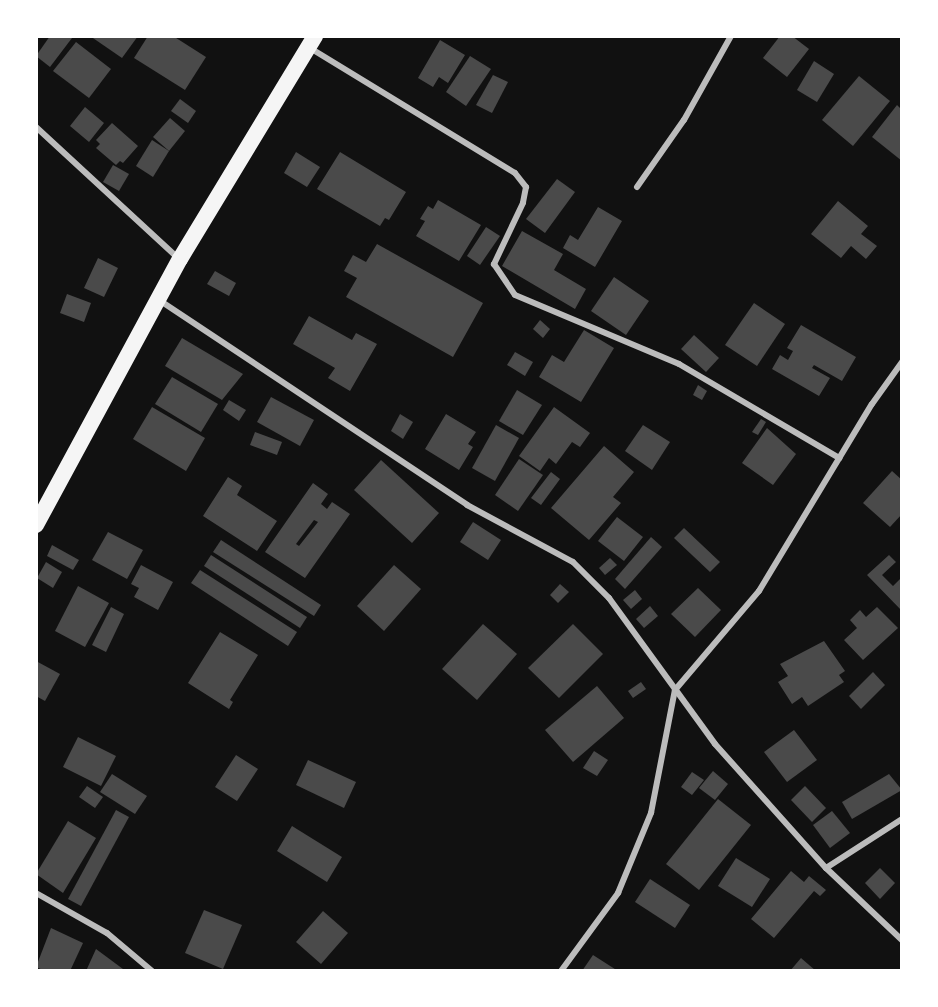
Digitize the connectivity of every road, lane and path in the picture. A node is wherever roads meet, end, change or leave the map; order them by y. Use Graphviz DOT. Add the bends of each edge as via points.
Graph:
graph roads {
  1 [pos="731,36"];
  2 [pos="312,42"];
  3 [pos="36,127"];
  4 [pos="637,187"];
  5 [pos="180,259"];
  6 [pos="158,300"];
  7 [pos="902,362"];
  8 [pos="839,458"];
  9 [pos="36,525"];
  10 [pos="675,690"];
  11 [pos="902,819"];
  12 [pos="826,868"];
  13 [pos="36,893"];
  14 [pos="902,940"];
  15 [pos="152,971"];
  16 [pos="561,971"];
  1 -- 4 [label="street" via="684,120"];
  2 -- 5 [label="highway"];
  2 -- 8 [label="street" via="515,172 526,187 523,203 494,264 515,295 679,364"];
  3 -- 5 [label="street"];
  5 -- 6 [label="highway"];
  6 -- 9 [label="highway"];
  6 -- 10 [label="street" via="467,505 573,562 609,598"];
  7 -- 8 [label="street"];
  8 -- 10 [label="street" via="759,591"];
  10 -- 12 [label="street" via="715,744"];
  10 -- 16 [label="street" via="647,823 618,893"];
  11 -- 12 [label="street"];
  12 -- 14 [label="street"];
  13 -- 15 [label="street" via="106,933"];
}
